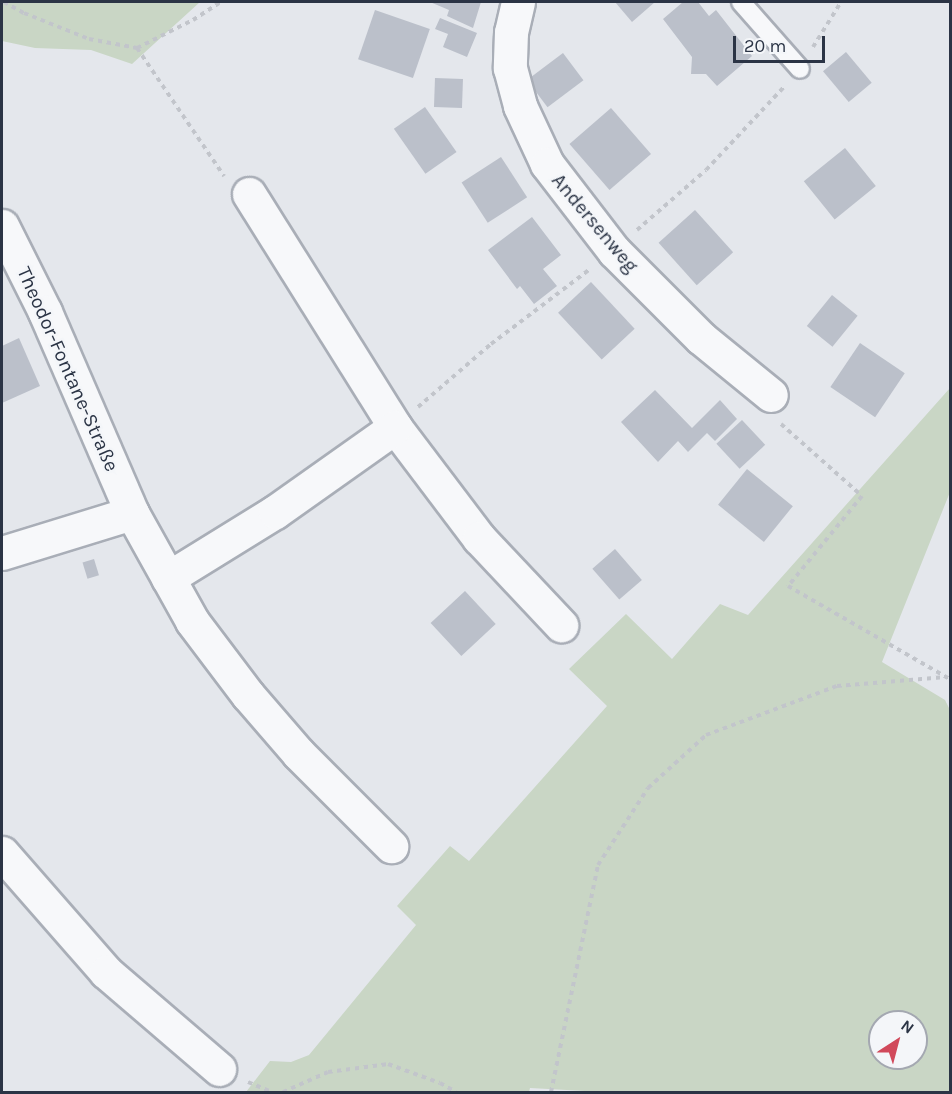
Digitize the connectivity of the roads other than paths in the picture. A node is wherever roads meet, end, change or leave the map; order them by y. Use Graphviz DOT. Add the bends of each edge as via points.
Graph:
graph roads {
  1 [pos="518,2"];
  2 [pos="741,2"];
  3 [pos="800,69"];
  4 [pos="249,194"];
  5 [pos="2,226"];
  6 [pos="771,395"];
  7 [pos="395,427"];
  8 [pos="132,513"];
  9 [pos="2,553"];
  10 [pos="168,578"];
  11 [pos="561,625"];
  12 [pos="391,846"];
  13 [pos="2,852"];
  14 [pos="219,1069"];
  1 -- 6 [label="street, Andersenweg" via="510,68 519,106 547,164 614,251 701,338"];
  2 -- 3 [label="lane"];
  4 -- 7 [label="street"];
  5 -- 8 [label="street, Theodor-Fontane-Straße" via="45,312"];
  7 -- 10 [label="street" via="275,512"];
  7 -- 11 [label="street" via="479,538"];
  8 -- 9 [label="street"];
  8 -- 10 [label="street, Theodor-Fontane-Straße"];
  10 -- 12 [label="street, Theodor-Fontane-Straße" via="192,621 248,695 298,753"];
  13 -- 14 [label="street" via="106,972"];
}
